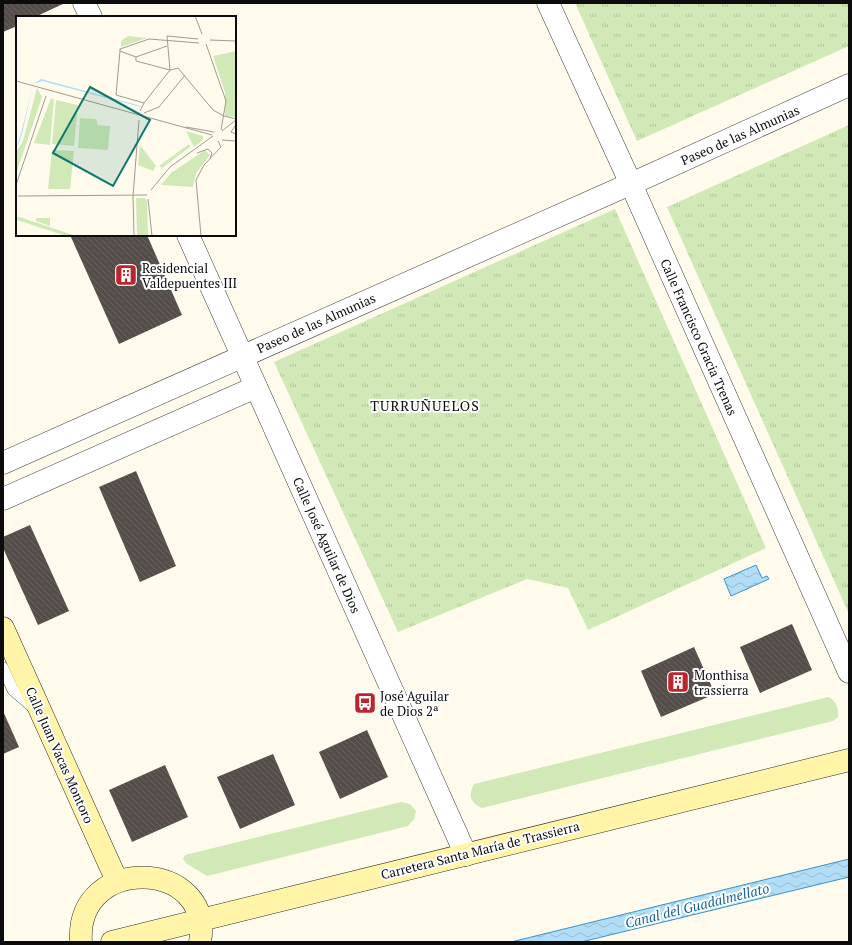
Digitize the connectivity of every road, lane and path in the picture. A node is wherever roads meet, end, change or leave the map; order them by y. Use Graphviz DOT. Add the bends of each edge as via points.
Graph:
graph roads {
  1 [pos="84,3"];
  2 [pos="548,3"];
  3 [pos="90,16"];
  4 [pos="849,85"];
  5 [pos="630,184"];
  6 [pos="188,236"];
  7 [pos="242,356"];
  8 [pos="256,386"];
  9 [pos="3,463"];
  10 [pos="3,499"];
  11 [pos="3,628"];
  12 [pos="3,668"];
  13 [pos="849,672"];
  14 [pos="40,713"];
  15 [pos="849,760"];
  16 [pos="466,855"];
  17 [pos="117,881"];
  18 [pos="200,921"];
  19 [pos="81,942"];
  20 [pos="112,942"];
  21 [pos="200,942"];
  1 -- 3 [label="street"];
  2 -- 5 [label="street, Calle Francisco Gracia Trenas"];
  4 -- 5 [label="street, Paseo de las Almunias"];
  5 -- 7 [label="street, Paseo de las Almunias"];
  5 -- 13 [label="street, Calle Francisco Gracia Trenas"];
  6 -- 7 [label="street, Calle José Aguilar de Dios"];
  7 -- 8 [label="street, Calle José Aguilar de Dios"];
  7 -- 9 [label="street, Paseo de las Almunias"];
  8 -- 10 [label="street"];
  8 -- 16 [label="street, Calle José Aguilar de Dios"];
  11 -- 14 [label="street, Calle Juan Vacas Montoro"];
  12 -- 14 [label="lane" via="13,690"];
  14 -- 17 [label="street, Calle Juan Vacas Montoro"];
  15 -- 16 [label="street, Carretera Santa María de Trassierra"];
  16 -- 18 [label="street, Carretera Santa María de Trassierra"];
  17 -- 18 [label="street" via="143,876 169,883 181,890 190,900"];
  17 -- 19 [label="street" via="102,891 91,904 83,920"];
  18 -- 20 [label="street, Carretera Santa María de Trassierra"];
  18 -- 21 [label="street"];
}
